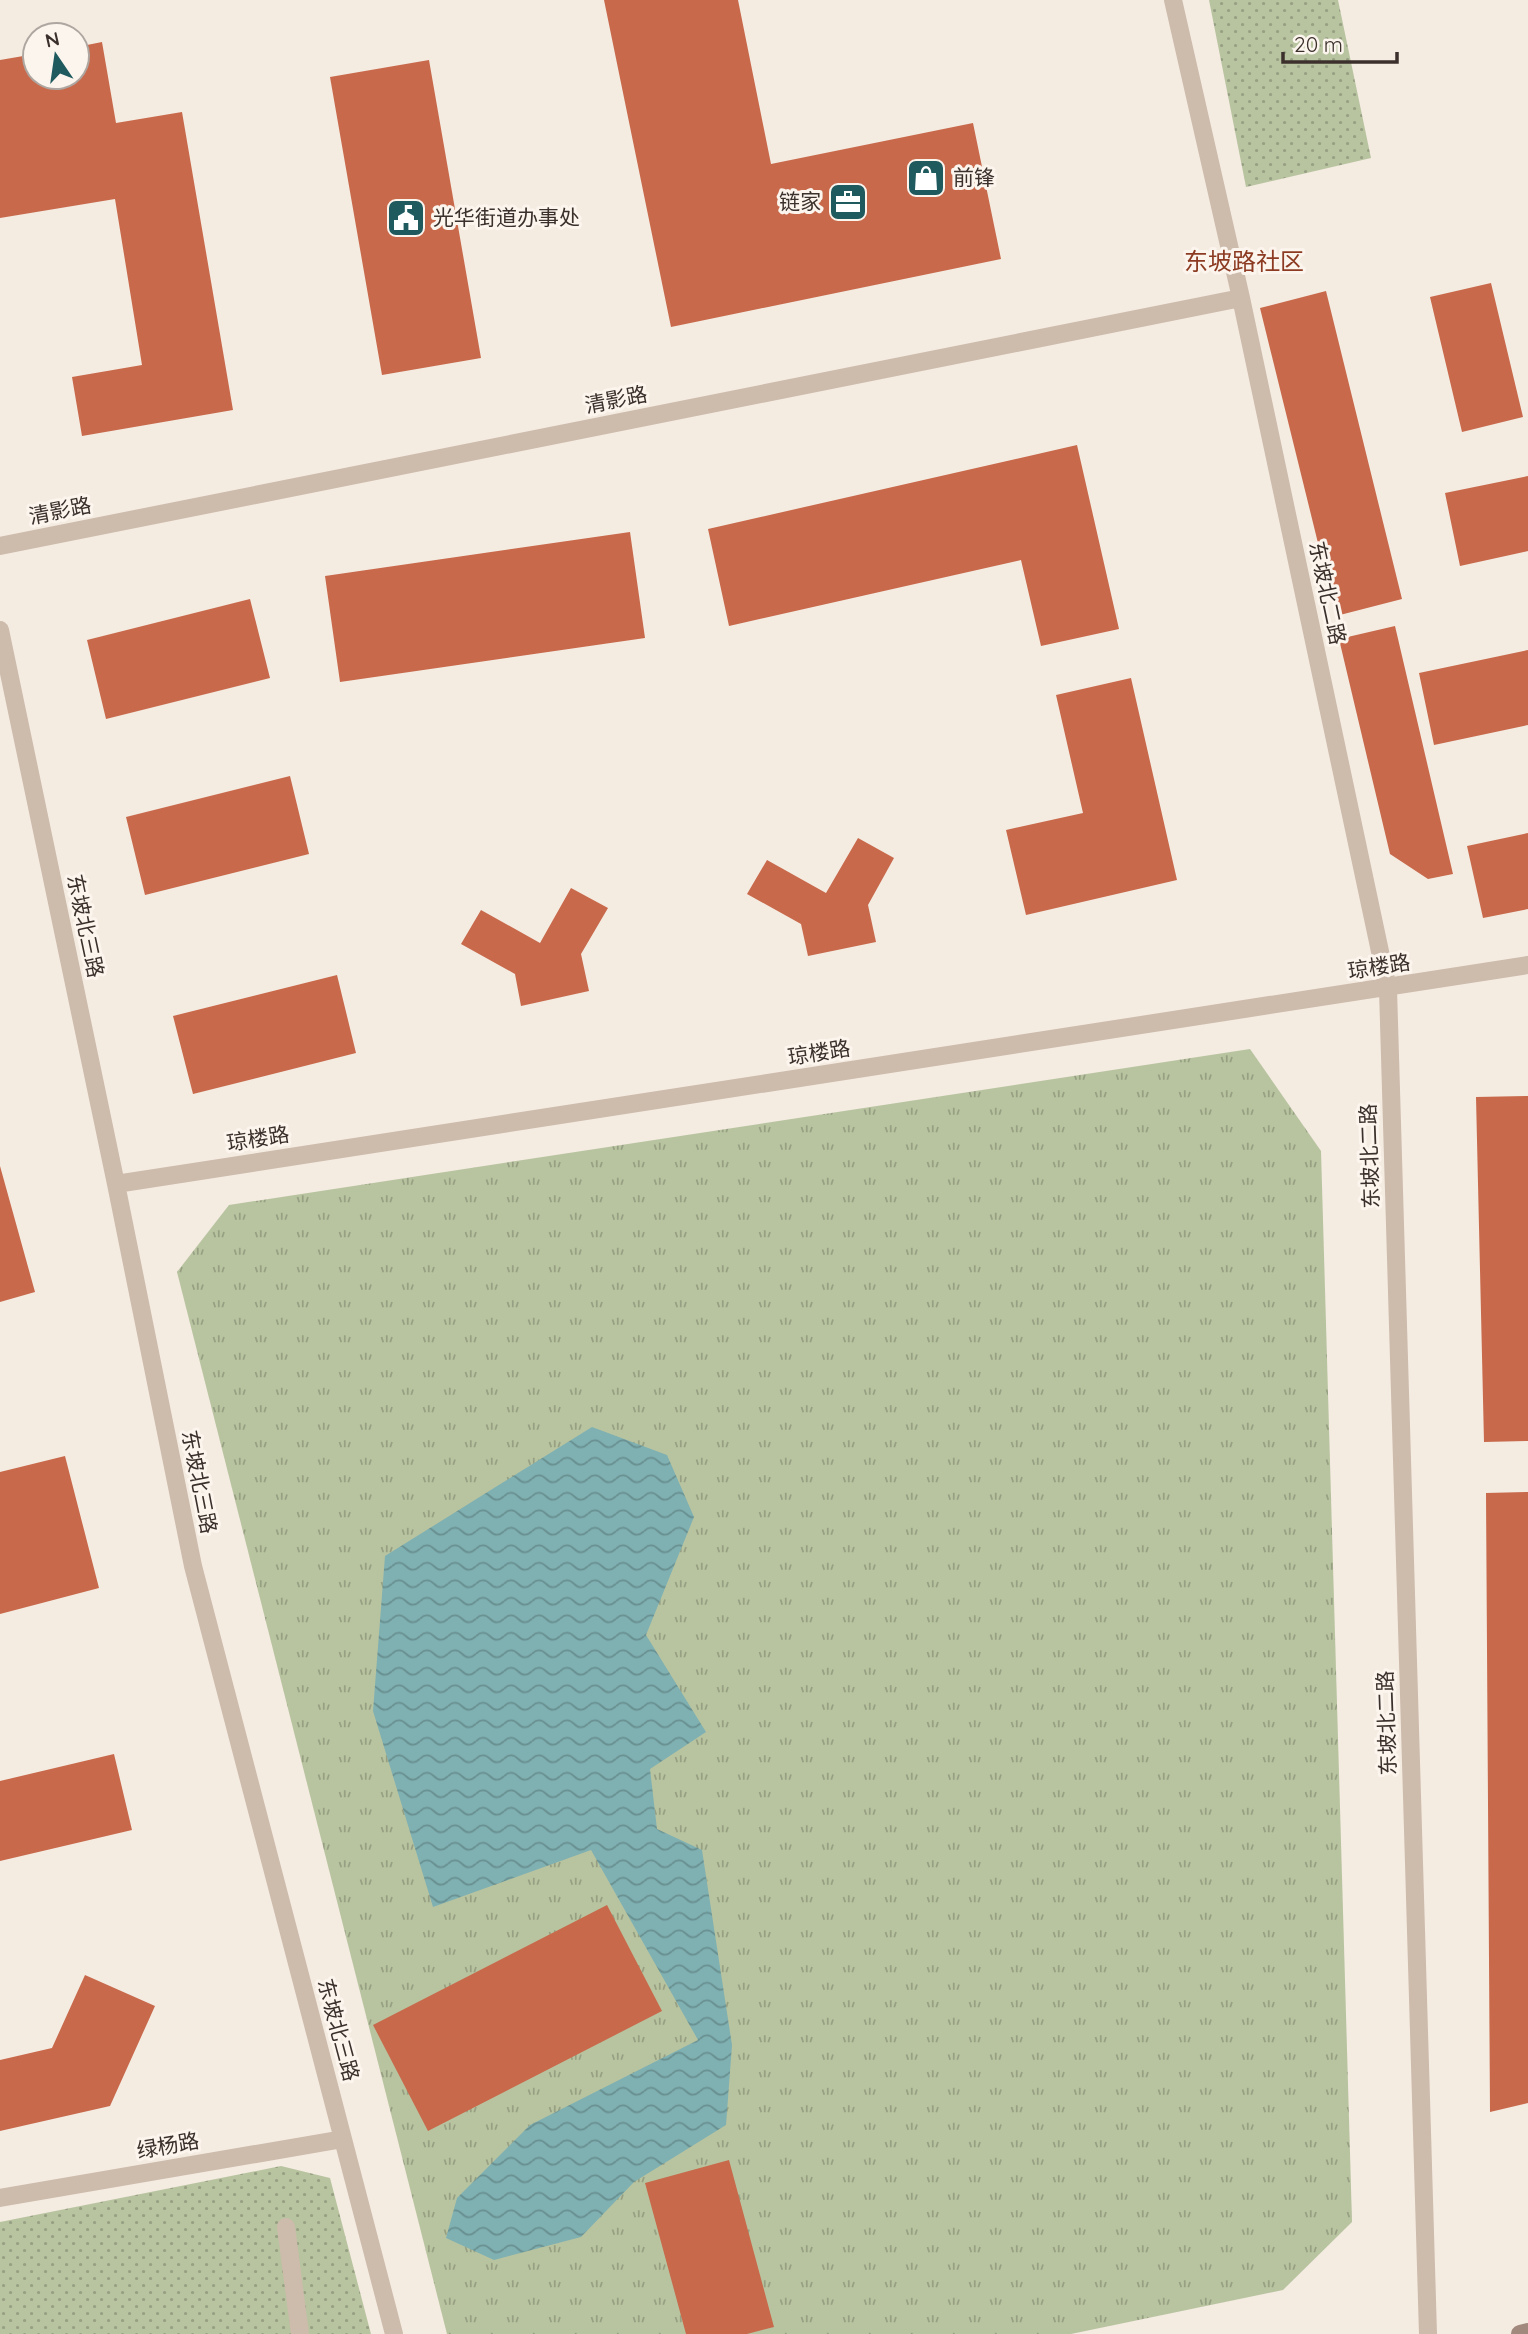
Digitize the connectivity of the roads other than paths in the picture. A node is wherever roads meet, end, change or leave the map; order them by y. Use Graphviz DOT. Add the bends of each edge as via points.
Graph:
graph roads {
  1 [pos="1172,0"];
  2 [pos="1241,298"];
  3 [pos="0,546"];
  4 [pos="0,630"];
  5 [pos="1528,965"];
  6 [pos="1388,989"];
  7 [pos="116,1184"];
  8 [pos="343,2139"];
  9 [pos="0,2198"];
  10 [pos="286,2227"];
  11 [pos="1528,2332"];
  12 [pos="300,2334"];
  13 [pos="394,2334"];
  14 [pos="1427,2334"];
  15 [pos="1520,2334"];
  1 -- 2 [label="street, 东坡北二路"];
  2 -- 3 [label="street, 清影路"];
  2 -- 6 [label="street, 东坡北二路"];
  4 -- 7 [label="street, 东坡北三路"];
  5 -- 6 [label="street, 琼楼路"];
  6 -- 7 [label="street, 琼楼路"];
  6 -- 14 [label="street, 东坡北二路"];
  7 -- 8 [label="street, 东坡北三路" via="193,1566"];
  8 -- 9 [label="street, 绿杨路"];
  8 -- 13 [label="street, 东坡北三路"];
  10 -- 12 [label="street"];
  11 -- 15 [label="main road"];
}
